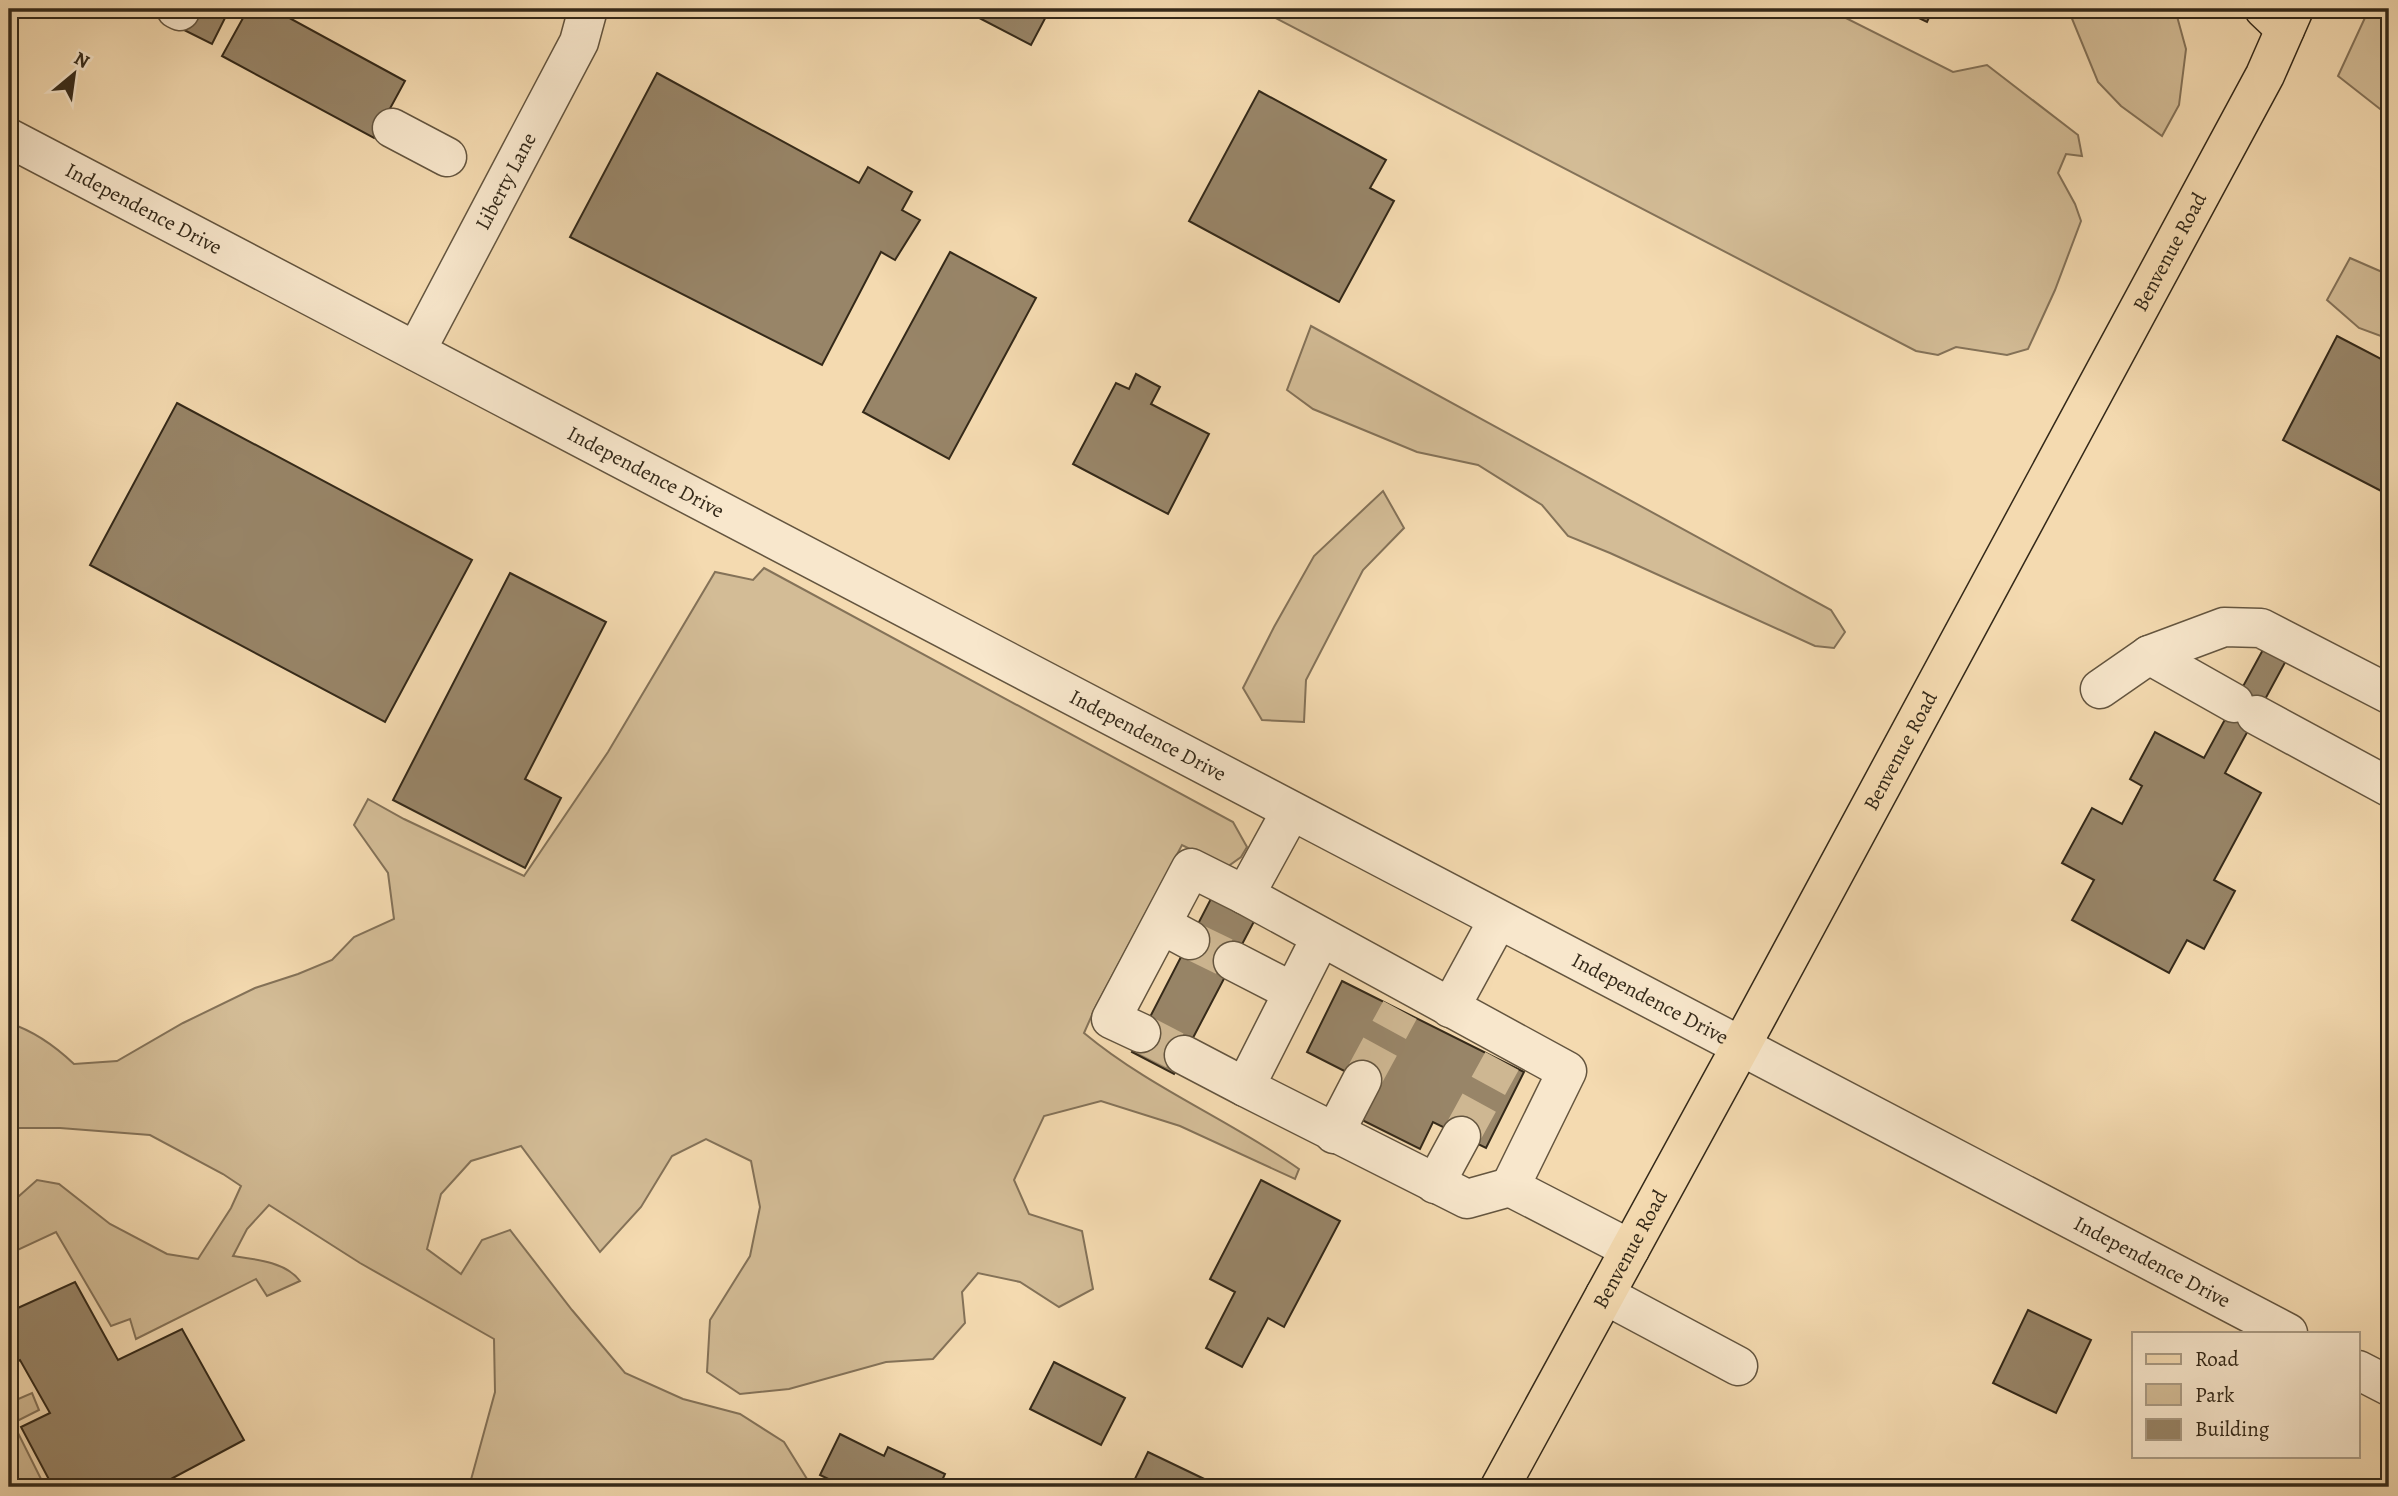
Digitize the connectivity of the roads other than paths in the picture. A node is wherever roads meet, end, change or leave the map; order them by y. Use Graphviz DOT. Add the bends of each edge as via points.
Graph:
graph roads {
  1 [pos="588,9"];
  2 [pos="2281,16"];
  3 [pos="392,128"];
  4 [pos="9,138"];
  5 [pos="447,158"];
  6 [pos="416,351"];
  7 [pos="2149,655"];
  8 [pos="2100,689"];
  9 [pos="2389,694"];
  10 [pos="2389,787"];
  11 [pos="1291,811"];
  12 [pos="1245,895"];
  13 [pos="1498,920"];
  14 [pos="1321,937"];
  15 [pos="1233,961"];
  16 [pos="1293,992"];
  17 [pos="1450,1008"];
  18 [pos="1141,1033"];
  19 [pos="1741,1046"];
  20 [pos="1184,1055"];
  21 [pos="1362,1080"];
  22 [pos="1245,1087"];
  23 [pos="1334,1134"];
  24 [pos="1461,1136"];
  25 [pos="1435,1184"];
  26 [pos="1510,1187"];
  27 [pos="1630,1248"];
  28 [pos="1605,1295"];
  29 [pos="2286,1332"];
  30 [pos="1738,1366"];
  31 [pos="2360,1371"];
  32 [pos="2389,1386"];
  33 [pos="1500,1487"];
  1 -- 6 [label="street, Liberty Lane" via="579,42"];
  2 -- 19 [label="main road, Benvenue Road" via="2259,86"];
  3 -- 5 [label="street"];
  4 -- 6 [label="street, Independence Drive"];
  6 -- 11 [label="street, Independence Drive"];
  7 -- 8 [label="street"];
  7 -- 9 [label="street" via="2224,627 2261,628"];
  7 -- 10 [label="street"];
  11 -- 12 [label="street"];
  11 -- 13 [label="street, Independence Drive"];
  12 -- 14 [label="street"];
  12 -- 18 [label="street" via="1191,868 1176,933 1111,1019"];
  13 -- 17 [label="street"];
  13 -- 19 [label="street, Independence Drive"];
  14 -- 16 [label="street"];
  14 -- 17 [label="street" via="1406,999"];
  15 -- 16 [label="street"];
  16 -- 22 [label="street"];
  17 -- 26 [label="street" via="1507,1052 1567,1071"];
  19 -- 27 [label="main road, Benvenue Road"];
  19 -- 29 [label="street, Independence Drive"];
  20 -- 22 [label="street"];
  21 -- 23 [label="street"];
  22 -- 23 [label="street"];
  23 -- 25 [label="street"];
  24 -- 25 [label="street"];
  25 -- 26 [label="street" via="1467,1199"];
  26 -- 27 [label="street"];
  27 -- 28 [label="main road, Benvenue Road"];
  28 -- 30 [label="street"];
  28 -- 33 [label="main road, Benvenue Road"];
  31 -- 32 [label="street"];
}
